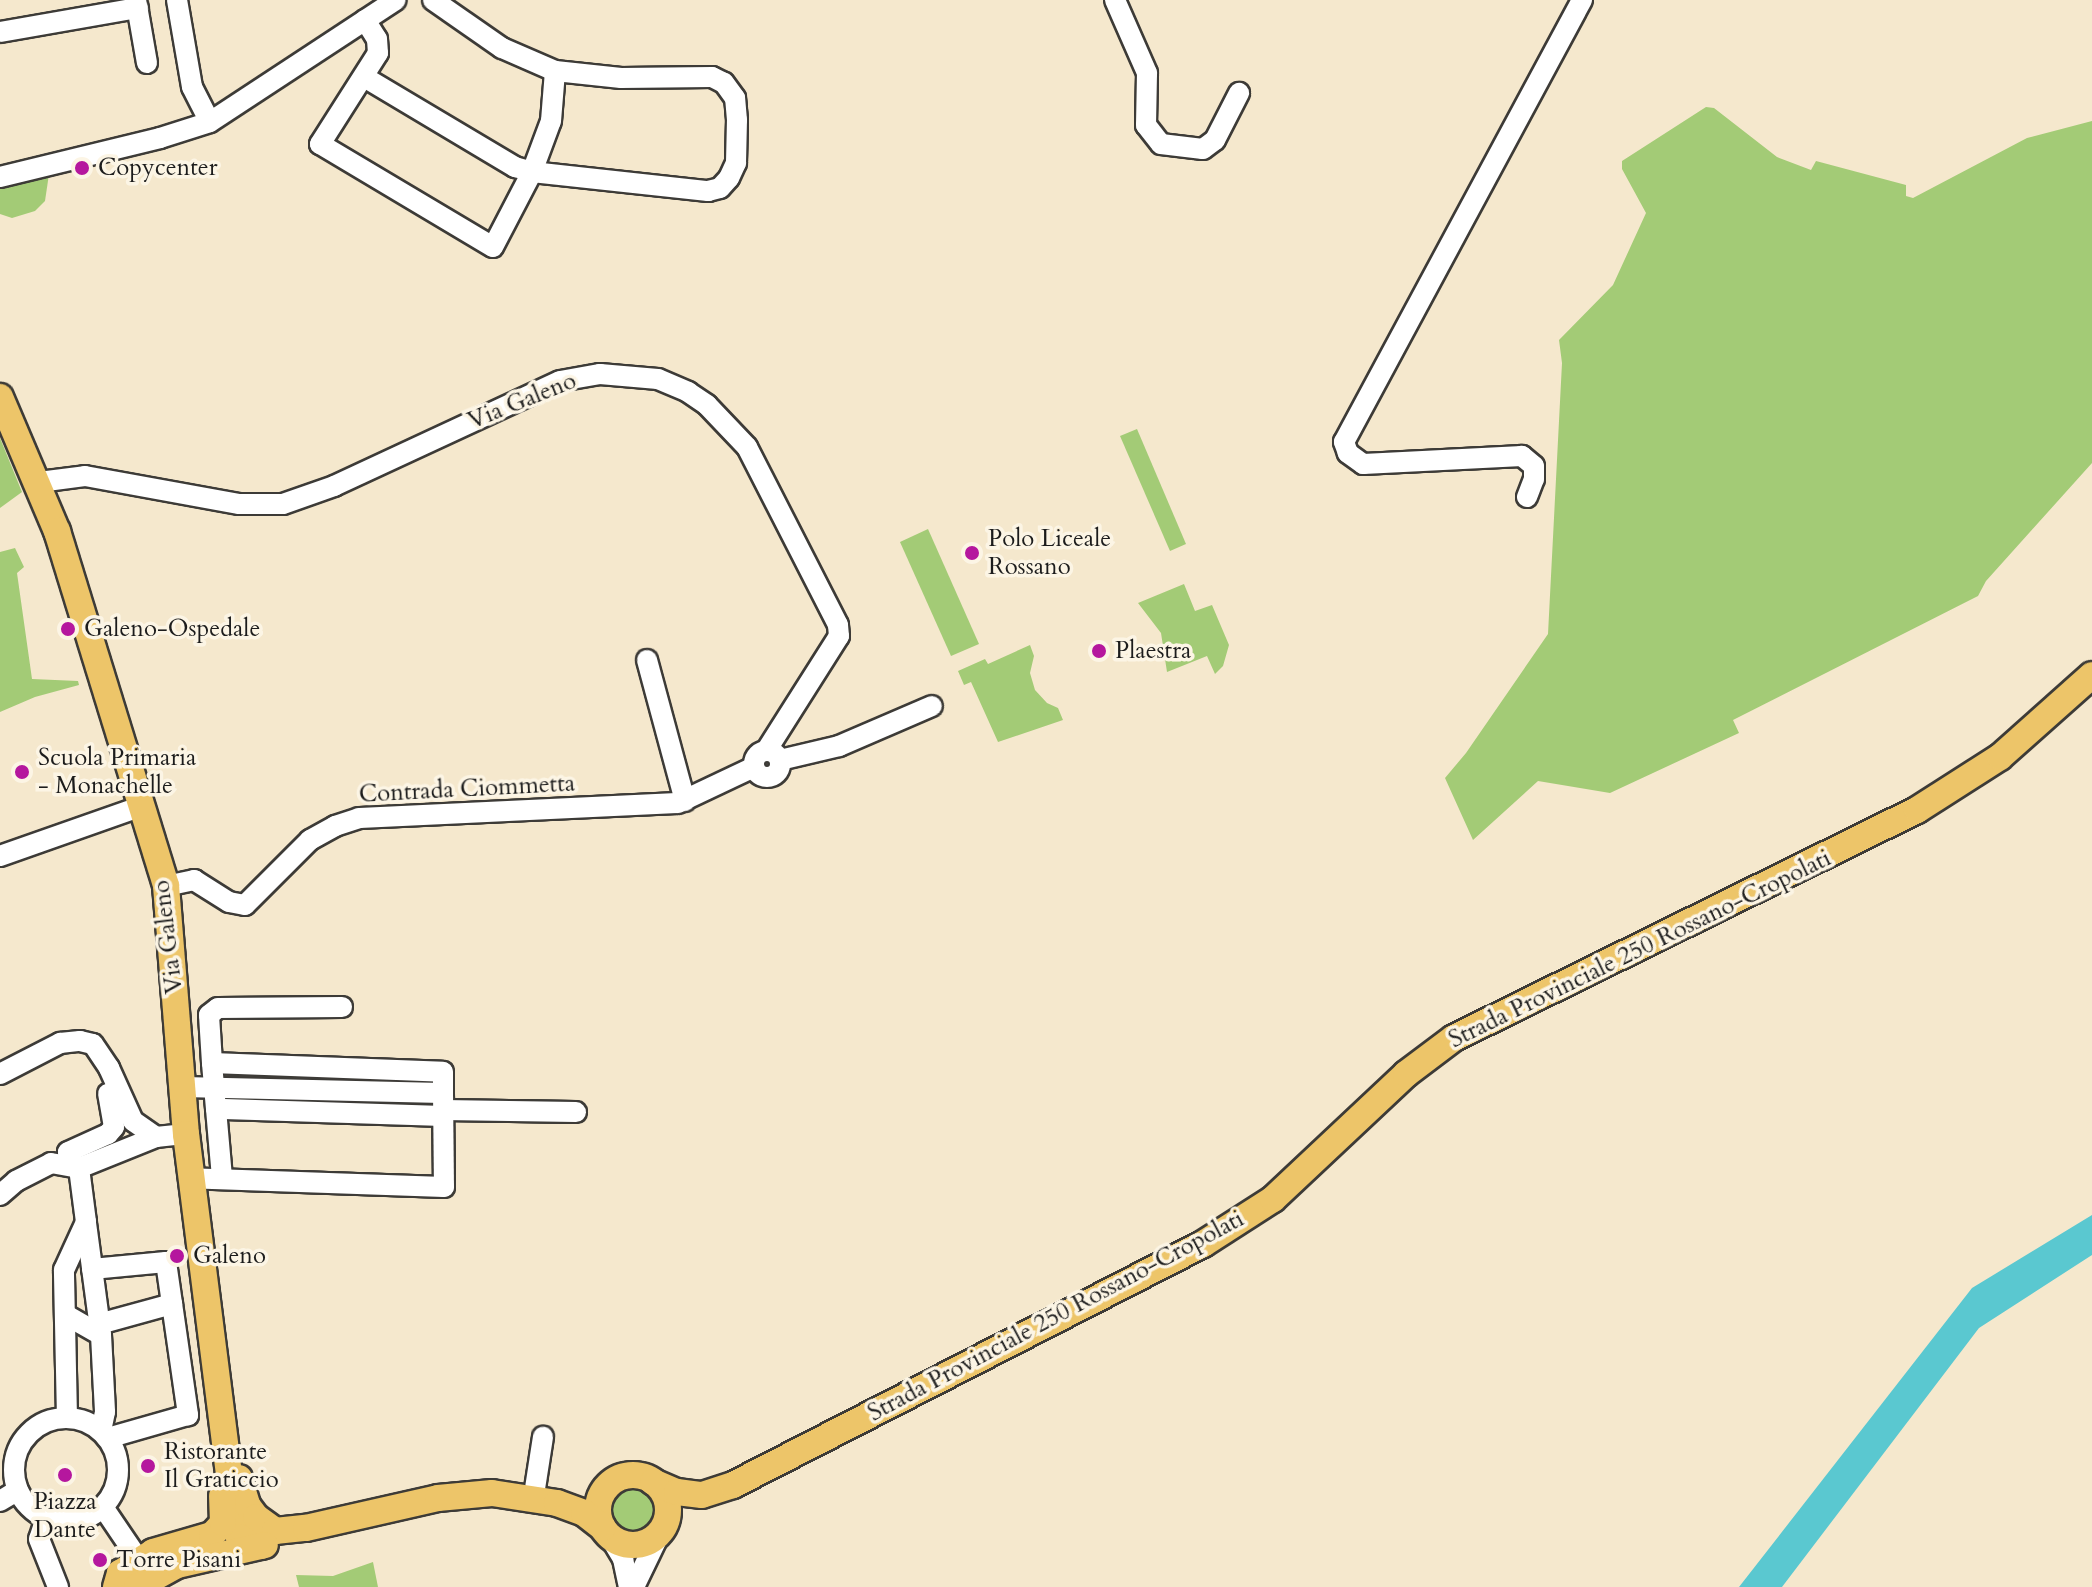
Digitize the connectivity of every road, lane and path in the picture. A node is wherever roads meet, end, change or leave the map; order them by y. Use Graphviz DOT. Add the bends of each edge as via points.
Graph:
graph roads {
  1 [pos="177,0"];
  2 [pos="396,0"];
  3 [pos="433,0"];
  4 [pos="1115,0"];
  5 [pos="1582,0"];
  6 [pos="137,4"];
  7 [pos="106,6"];
  8 [pos="365,20"];
  9 [pos="0,32"];
  10 [pos="147,63"];
  11 [pos="555,71"];
  12 [pos="364,77"];
  13 [pos="1239,93"];
  14 [pos="210,122"];
  15 [pos="532,172"];
  16 [pos="0,177"];
  17 [pos="0,397"];
  18 [pos="39,482"];
  19 [pos="1527,497"];
  20 [pos="647,660"];
  21 [pos="2092,675"];
  22 [pos="932,706"];
  23 [pos="767,760"];
  24 [pos="685,801"];
  25 [pos="142,806"];
  26 [pos="0,856"];
  27 [pos="166,886"];
  28 [pos="342,1007"];
  29 [pos="80,1041"];
  30 [pos="212,1063"];
  31 [pos="0,1074"];
  32 [pos="182,1087"];
  33 [pos="214,1088"];
  34 [pos="443,1106"];
  35 [pos="216,1109"];
  36 [pos="576,1112"];
  37 [pos="186,1134"];
  38 [pos="156,1137"];
  39 [pos="79,1168"];
  40 [pos="191,1178"];
  41 [pos="222,1178"];
  42 [pos="0,1195"];
  43 [pos="86,1222"];
  44 [pos="92,1269"];
  45 [pos="172,1304"];
  46 [pos="66,1315"];
  47 [pos="100,1330"];
  48 [pos="213,1360"];
  49 [pos="67,1418"];
  50 [pos="104,1434"];
  51 [pos="543,1437"];
  52 [pos="653,1482"];
  53 [pos="610,1484"];
  54 [pos="733,1485"];
  55 [pos="9,1495"];
  56 [pos="528,1495"];
  57 [pos="103,1507"];
  58 [pos="46,1518"];
  59 [pos="606,1532"];
  60 [pos="660,1533"];
  61 [pos="269,1534"];
  62 [pos="205,1538"];
  63 [pos="130,1578"];
  64 [pos="58,1587"];
  65 [pos="631,1587"];
  1 -- 14 [label="street" via="192,87"];
  2 -- 8 [label="street"];
  3 -- 11 [label="street" via="502,48"];
  4 -- 13 [label="street" via="1147,73 1146,125 1161,144 1203,149 1215,140"];
  5 -- 19 [label="street" via="1344,442 1348,453 1363,464 1522,456 1534,466"];
  6 -- 7 [label="street"];
  6 -- 10 [label="street"];
  7 -- 9 [label="street"];
  8 -- 12 [label="street" via="377,39 378,53"];
  8 -- 14 [label="street"];
  11 -- 15 [label="street" via="551,121"];
  11 -- 15 [label="street" via="621,78 712,77 724,83 735,98 736,163 720,188 708,191"];
  12 -- 15 [label="street" via="515,167"];
  12 -- 15 [label="street" via="320,144 493,247"];
  14 -- 16 [label="street"];
  17 -- 18 [label="main road, Via Galeno"];
  18 -- 23 [label="street, Via Galeno" via="85,476 239,504 283,504 334,486 560,381 600,374 658,379 707,405 747,447 840,631"];
  18 -- 25 [label="main road, Via Galeno"];
  20 -- 24 [label="street"];
  21 -- 54 [label="main road, Strada Provinciale 250 Rossano-Cropolati" via="1980,773 1917,810 1454,1038 1406,1074 1291,1184 1242,1221"];
  22 -- 23 [label="street, Contrada Ciommetta" via="839,746"];
  23 -- 24 [label="street, Contrada Ciommetta"];
  24 -- 27 [label="street, Contrada Ciommetta" via="347,822 297,850 245,905 229,902 194,880"];
  25 -- 26 [label="street"];
  25 -- 27 [label="main road, Via Galeno"];
  27 -- 32 [label="main road, Via Galeno"];
  28 -- 30 [label="street" via="218,1008 209,1015"];
  29 -- 31 [label="street" via="60,1043"];
  29 -- 38 [label="street" via="93,1044 101,1054 126,1111"];
  29 -- 39 [label="street" via="98,1069 115,1117 108,1134 68,1152"];
  30 -- 33 [label="street"];
  30 -- 34 [label="street" via="443,1072"];
  32 -- 33 [label="street"];
  32 -- 37 [label="main road, Via Galeno"];
  33 -- 34 [label="street"];
  33 -- 35 [label="street"];
  34 -- 35 [label="street"];
  34 -- 36 [label="street"];
  34 -- 41 [label="street" via="444,1187"];
  35 -- 41 [label="street"];
  37 -- 38 [label="street"];
  37 -- 40 [label="main road, Via Galeno"];
  38 -- 39 [label="street"];
  39 -- 42 [label="street" via="51,1163"];
  39 -- 43 [label="street"];
  40 -- 41 [label="street"];
  40 -- 48 [label="main road, Via Galeno"];
  43 -- 44 [label="street"];
  43 -- 46 [label="street" via="64,1270"];
  44 -- 45 [label="street" via="166,1262"];
  44 -- 47 [label="street"];
  45 -- 47 [label="street"];
  45 -- 50 [label="street" via="188,1415"];
  46 -- 47 [label="street"];
  46 -- 49 [label="street"];
  47 -- 50 [label="street"];
  48 -- 61 [label="main road"];
  48 -- 61 [label="main road" via="224,1371 242,1490"];
  48 -- 62 [label="main road" via="205,1373 225,1514"];
  49 -- 50 [label="street"];
  49 -- 55 [label="street" via="42,1424 23,1440"];
  50 -- 57 [label="street" via="118,1467 117,1482"];
  51 -- 56 [label="street"];
  52 -- 53 [label="main road" via="631,1476"];
  52 -- 54 [label="main road, Strada Provinciale 250 Rossano-Cropolati" via="702,1495"];
  52 -- 60 [label="main road" via="667,1501"];
  53 -- 56 [label="main road" via="578,1495"];
  53 -- 59 [label="main road" via="598,1505"];
  54 -- 60 [label="main road, Strada Provinciale 250 Rossano-Cropolati"];
  55 -- 58 [label="street"];
  56 -- 59 [label="main road" via="571,1507"];
  56 -- 61 [label="main road" via="459,1494"];
  57 -- 58 [label="street" via="68,1523"];
  57 -- 63 [label="street"];
  58 -- 64 [label="street" via="39,1539"];
  59 -- 60 [label="main road" via="630,1545"];
  59 -- 65 [label="street" via="623,1559"];
  60 -- 65 [label="street"];
  61 -- 62 [label="main road"];
  61 -- 63 [label="main road" via="170,1556"];
  62 -- 63 [label="main road" via="162,1548"];
}
